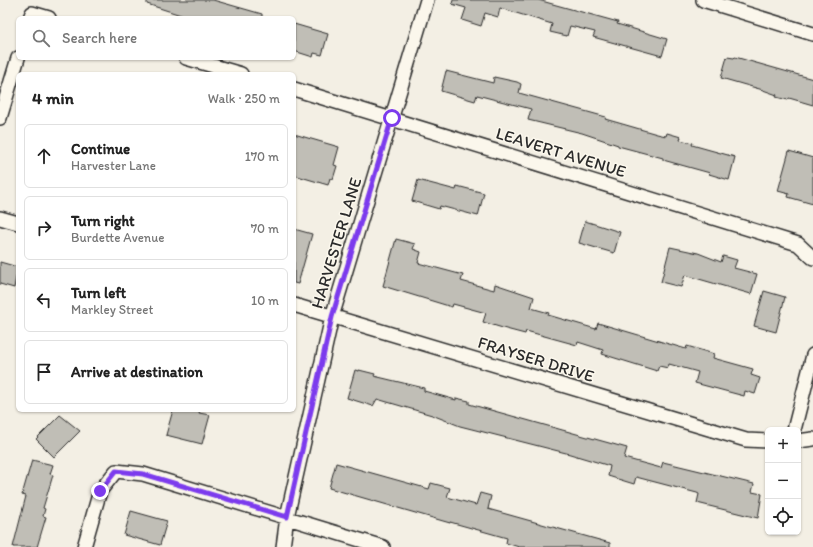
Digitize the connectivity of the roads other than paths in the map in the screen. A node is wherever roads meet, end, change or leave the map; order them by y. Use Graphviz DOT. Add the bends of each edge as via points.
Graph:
graph roads {
  1 [pos="427,0"];
  2 [pos="703,0"];
  3 [pos="813,34"];
  4 [pos="17,60"];
  5 [pos="193,60"];
  6 [pos="234,72"];
  7 [pos="296,90"];
  8 [pos="0,118"];
  9 [pos="392,118"];
  10 [pos="0,218"];
  11 [pos="16,222"];
  12 [pos="813,258"];
  13 [pos="296,306"];
  14 [pos="332,317"];
  15 [pos="813,355"];
  16 [pos="795,427"];
  17 [pos="813,440"];
  18 [pos="765,441"];
  19 [pos="801,441"];
  20 [pos="287,517"];
  21 [pos="84,547"];
  22 [pos="283,547"];
  23 [pos="383,547"];
  1 -- 9 [label="street, HARVESTER LANE"];
  2 -- 3 [label="street"];
  4 -- 8 [label="street"];
  5 -- 6 [label="street"];
  7 -- 9 [label="street, LEAVERT AVENUE"];
  9 -- 12 [label="street, LEAVERT AVENUE" via="798,244"];
  9 -- 14 [label="street, HARVESTER LANE"];
  10 -- 11 [label="street"];
  13 -- 14 [label="street, FRAYSER DRIVE"];
  14 -- 18 [label="street, FRAYSER DRIVE" via="746,440"];
  14 -- 20 [label="street, HARVESTER LANE"];
  15 -- 16 [label="street"];
  17 -- 19 [label="street"];
  20 -- 21 [label="street" via="143,474 116,471 100,491"];
  20 -- 22 [label="street, HARVESTER LANE"];
  20 -- 23 [label="street"];
}
